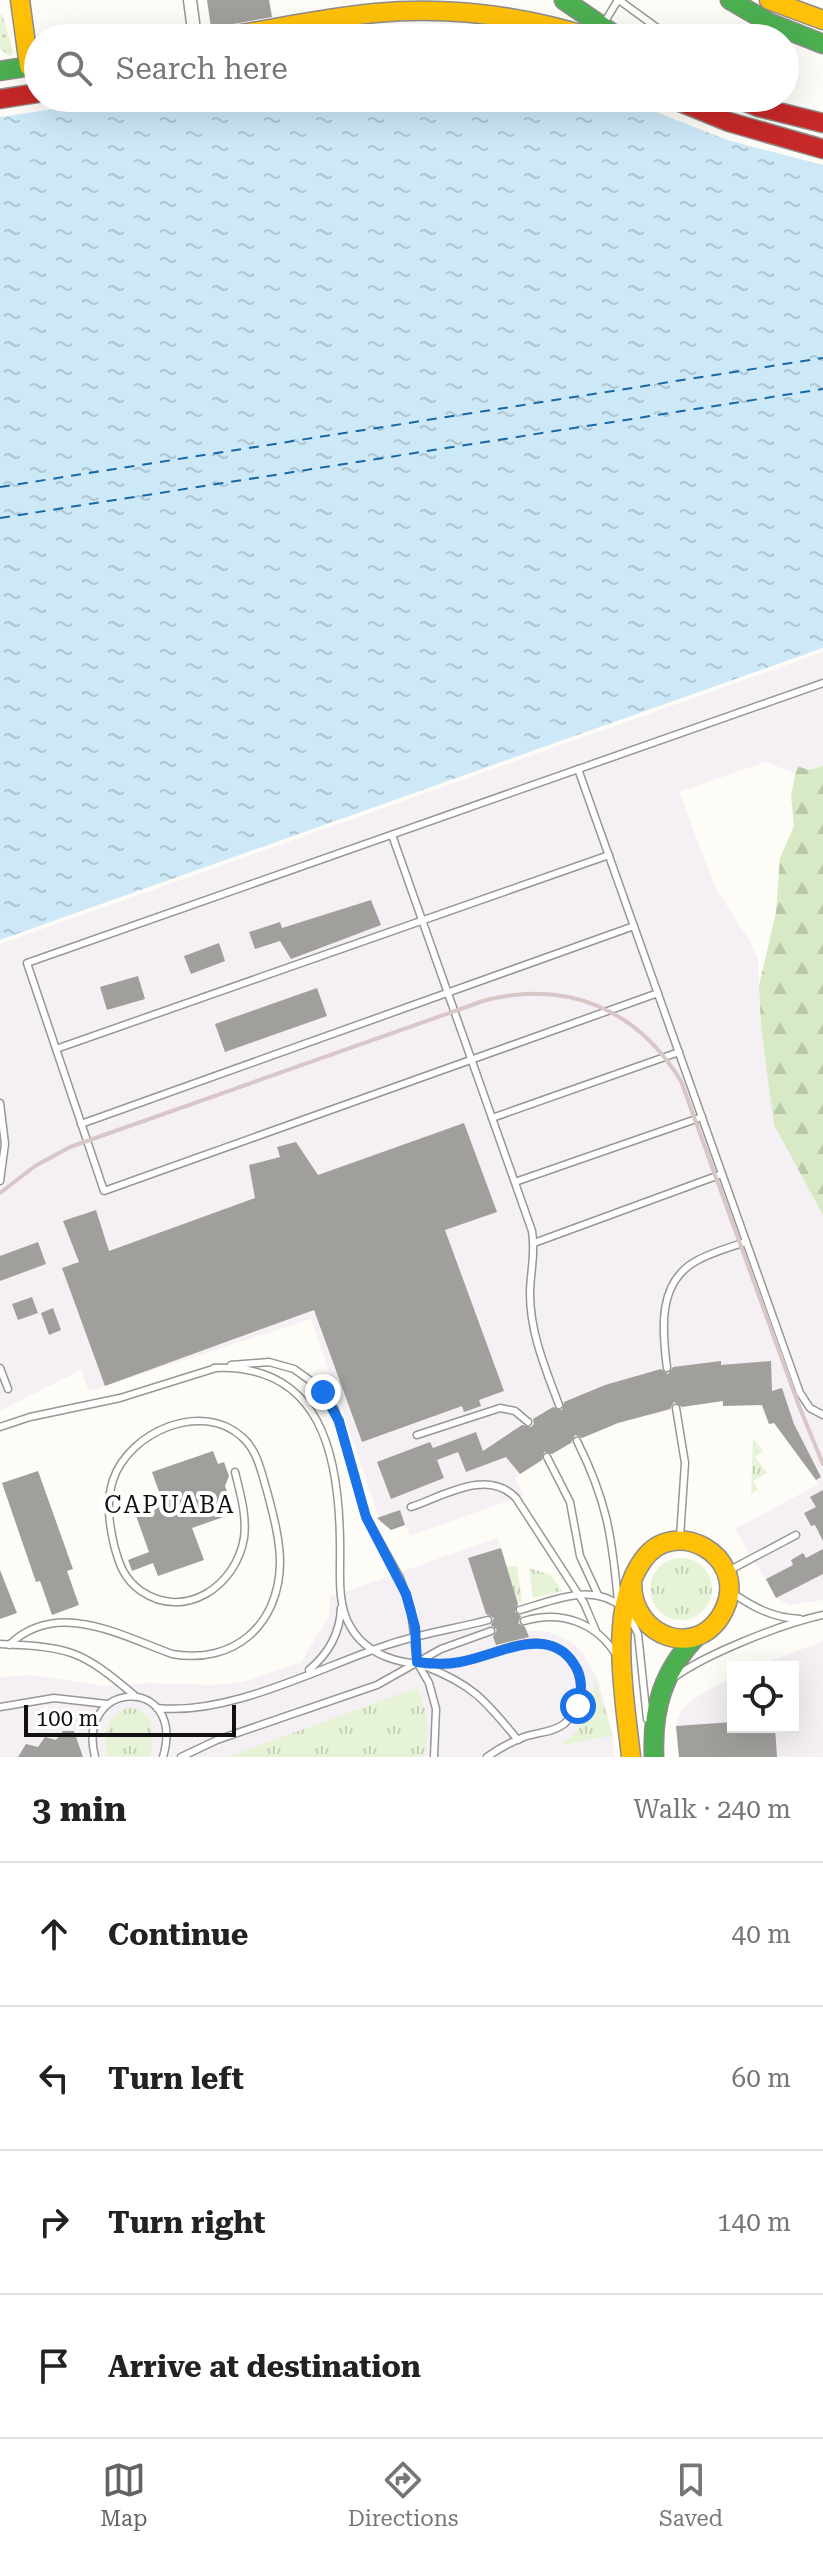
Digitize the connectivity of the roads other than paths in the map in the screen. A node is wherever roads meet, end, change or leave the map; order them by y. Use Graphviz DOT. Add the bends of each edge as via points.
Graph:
graph roads {
  1 [pos="20,0"];
  2 [pos="190,0"];
  3 [pos="564,0"];
  4 [pos="619,0"];
  5 [pos="730,0"];
  6 [pos="769,0"];
  7 [pos="823,20"];
  8 [pos="25,24"];
  9 [pos="193,24"];
  10 [pos="307,24"];
  11 [pos="542,24"];
  12 [pos="589,24"];
  13 [pos="602,24"];
  14 [pos="652,24"];
  15 [pos="773,24"];
  16 [pos="799,34"];
  17 [pos="823,44"];
  18 [pos="24,67"];
  19 [pos="0,71"];
  20 [pos="24,95"];
  21 [pos="0,99"];
  22 [pos="704,112"];
  23 [pos="778,112"];
  24 [pos="823,123"];
  25 [pos="823,149"];
  26 [pos="823,683"];
  27 [pos="578,769"];
  28 [pos="392,835"];
  29 [pos="609,855"];
  30 [pos="422,920"];
  31 [pos="634,926"];
  32 [pos="448,993"];
  33 [pos="658,993"];
  34 [pos="56,1049"];
  35 [pos="679,1052"];
  36 [pos="472,1060"];
  37 [pos="0,1103"];
  38 [pos="702,1117"];
  39 [pos="492,1118"];
  40 [pos="81,1124"];
  41 [pos="722,1174"];
  42 [pos="0,1181"];
  43 [pos="515,1182"];
  44 [pos="746,1242"];
  45 [pos="534,1243"];
  46 [pos="0,1368"];
  47 [pos="214,1368"];
  48 [pos="667,1368"];
  49 [pos="8,1389"];
  50 [pos="559,1405"];
  51 [pos="676,1408"];
  52 [pos="823,1415"];
  53 [pos="528,1422"];
  54 [pos="0,1427"];
  55 [pos="417,1435"];
  56 [pos="577,1441"];
  57 [pos="547,1457"];
  58 [pos="235,1472"];
  59 [pos="411,1507"];
  60 [pos="796,1535"];
  61 [pos="680,1540"];
  62 [pos="727,1571"];
  63 [pos="632,1583"];
  64 [pos="730,1591"];
  65 [pos="578,1594"];
  66 [pos="598,1595"];
  67 [pos="342,1604"];
  68 [pos="622,1607"];
  69 [pos="520,1610"];
  70 [pos="823,1615"];
  71 [pos="803,1619"];
  72 [pos="488,1620"];
  73 [pos="524,1621"];
  74 [pos="491,1631"];
  75 [pos="596,1631"];
  76 [pos="697,1636"];
  77 [pos="416,1637"];
  78 [pos="0,1644"];
  79 [pos="9,1645"];
  80 [pos="372,1650"];
  81 [pos="417,1662"];
  82 [pos="301,1676"];
  83 [pos="625,1680"];
  84 [pos="658,1692"];
  85 [pos="134,1695"];
  86 [pos="107,1704"];
  87 [pos="0,1707"];
  88 [pos="157,1708"];
  89 [pos="652,1734"];
  90 [pos="518,1740"];
  91 [pos="95,1757"];
  92 [pos="163,1757"];
  93 [pos="181,1757"];
  94 [pos="434,1757"];
  95 [pos="487,1757"];
  96 [pos="631,1757"];
  97 [pos="654,1757"];
  1 -- 8 [label="main road"];
  2 -- 9 [label="street"];
  3 -- 12 [label="main road"];
  4 -- 13 [label="lane"];
  4 -- 14 [label="lane"];
  5 -- 15 [label="main road"];
  6 -- 7 [label="main road"];
  10 -- 11 [label="main road" via="377,13 437,13"];
  16 -- 17 [label="main road"];
  18 -- 19 [label="main road"];
  20 -- 21 [label="main road"];
  22 -- 25 [label="main road"];
  23 -- 24 [label="main road"];
  26 -- 27 [label="lane"];
  27 -- 28 [label="lane"];
  27 -- 29 [label="lane"];
  28 -- 30 [label="lane"];
  28 -- 34 [label="lane" via="27,963"];
  29 -- 30 [label="lane"];
  29 -- 31 [label="lane"];
  30 -- 32 [label="lane"];
  30 -- 34 [label="lane"];
  31 -- 32 [label="lane"];
  31 -- 33 [label="lane"];
  32 -- 36 [label="lane"];
  32 -- 40 [label="lane"];
  33 -- 35 [label="lane"];
  33 -- 36 [label="lane"];
  34 -- 40 [label="lane"];
  35 -- 38 [label="lane"];
  35 -- 39 [label="lane"];
  36 -- 39 [label="lane"];
  36 -- 40 [label="lane" via="104,1191"];
  37 -- 42 [label="lane" via="5,1144"];
  38 -- 41 [label="lane"];
  38 -- 43 [label="lane"];
  39 -- 43 [label="lane"];
  41 -- 44 [label="lane"];
  41 -- 45 [label="lane"];
  43 -- 45 [label="lane"];
  44 -- 48 [label="lane" via="697,1260 675,1283 663,1312"];
  44 -- 52 [label="lane" via="800,1393"];
  45 -- 50 [label="lane" via="531,1307"];
  46 -- 49 [label="lane"];
  47 -- 54 [label="lane"];
  47 -- 67 [label="lane" via="247,1370 276,1380 318,1421 338,1487"];
  47 -- 77 [label="lane" via="269,1362 294,1369 323,1392 339,1421 366,1517 406,1594"];
  51 -- 61 [label="lane" via="685,1463"];
  53 -- 55 [label="lane" via="515,1411 500,1408"];
  56 -- 68 [label="lane" via="610,1524"];
  57 -- 66 [label="lane" via="570,1502 580,1556"];
  58 -- 79 [label="lane" via="244,1515 242,1546 226,1578 199,1599 169,1602 133,1585 120,1568 108,1516 119,1466 145,1438 174,1425 201,1421 241,1436 258,1460 280,1562 269,1611 246,1639 212,1655 185,1656 90,1624 65,1621 37,1626"];
  59 -- 65 [label="lane" via="477,1484 505,1489"];
  60 -- 62 [label="lane"];
  61 -- 62 [label="main road" via="708,1548"];
  61 -- 63 [label="main road" via="652,1549 638,1564"];
  62 -- 64 [label="main road"];
  63 -- 68 [label="main road"];
  63 -- 76 [label="main road" via="637,1612 649,1627 677,1638"];
  64 -- 71 [label="lane" via="771,1614"];
  64 -- 76 [label="main road" via="721,1619"];
  65 -- 66 [label="lane"];
  65 -- 69 [label="lane"];
  65 -- 75 [label="lane"];
  66 -- 68 [label="lane"];
  67 -- 80 [label="lane" via="355,1634"];
  67 -- 82 [label="lane" via="332,1644"];
  68 -- 83 [label="main road"];
  68 -- 89 [label="lane" via="638,1634"];
  70 -- 71 [label="lane"];
  71 -- 84 [label="lane" via="708,1657"];
  72 -- 77 [label="lane"];
  73 -- 75 [label="lane" via="566,1618"];
  74 -- 81 [label="lane"];
  75 -- 83 [label="lane" via="618,1658"];
  76 -- 84 [label="main road" via="669,1667"];
  77 -- 80 [label="lane"];
  77 -- 81 [label="lane"];
  78 -- 79 [label="lane"];
  79 -- 85 [label="lane" via="73,1652"];
  80 -- 81 [label="lane" via="392,1660"];
  80 -- 82 [label="lane"];
  81 -- 90 [label="lane" via="468,1686"];
  81 -- 90 [label="lane" via="460,1662 531,1643 566,1654 580,1678 578,1706 559,1727"];
  81 -- 93 [label="lane" via="377,1685"];
  81 -- 94 [label="lane" via="436,1709"];
  82 -- 88 [label="lane" via="217,1705"];
  83 -- 96 [label="main road"];
  84 -- 89 [label="main road"];
  85 -- 86 [label="lane"];
  85 -- 88 [label="lane"];
  86 -- 87 [label="lane" via="54,1698"];
  86 -- 91 [label="lane" via="94,1729"];
  88 -- 92 [label="lane" via="166,1734"];
  89 -- 97 [label="main road"];
  90 -- 95 [label="lane"];
}
